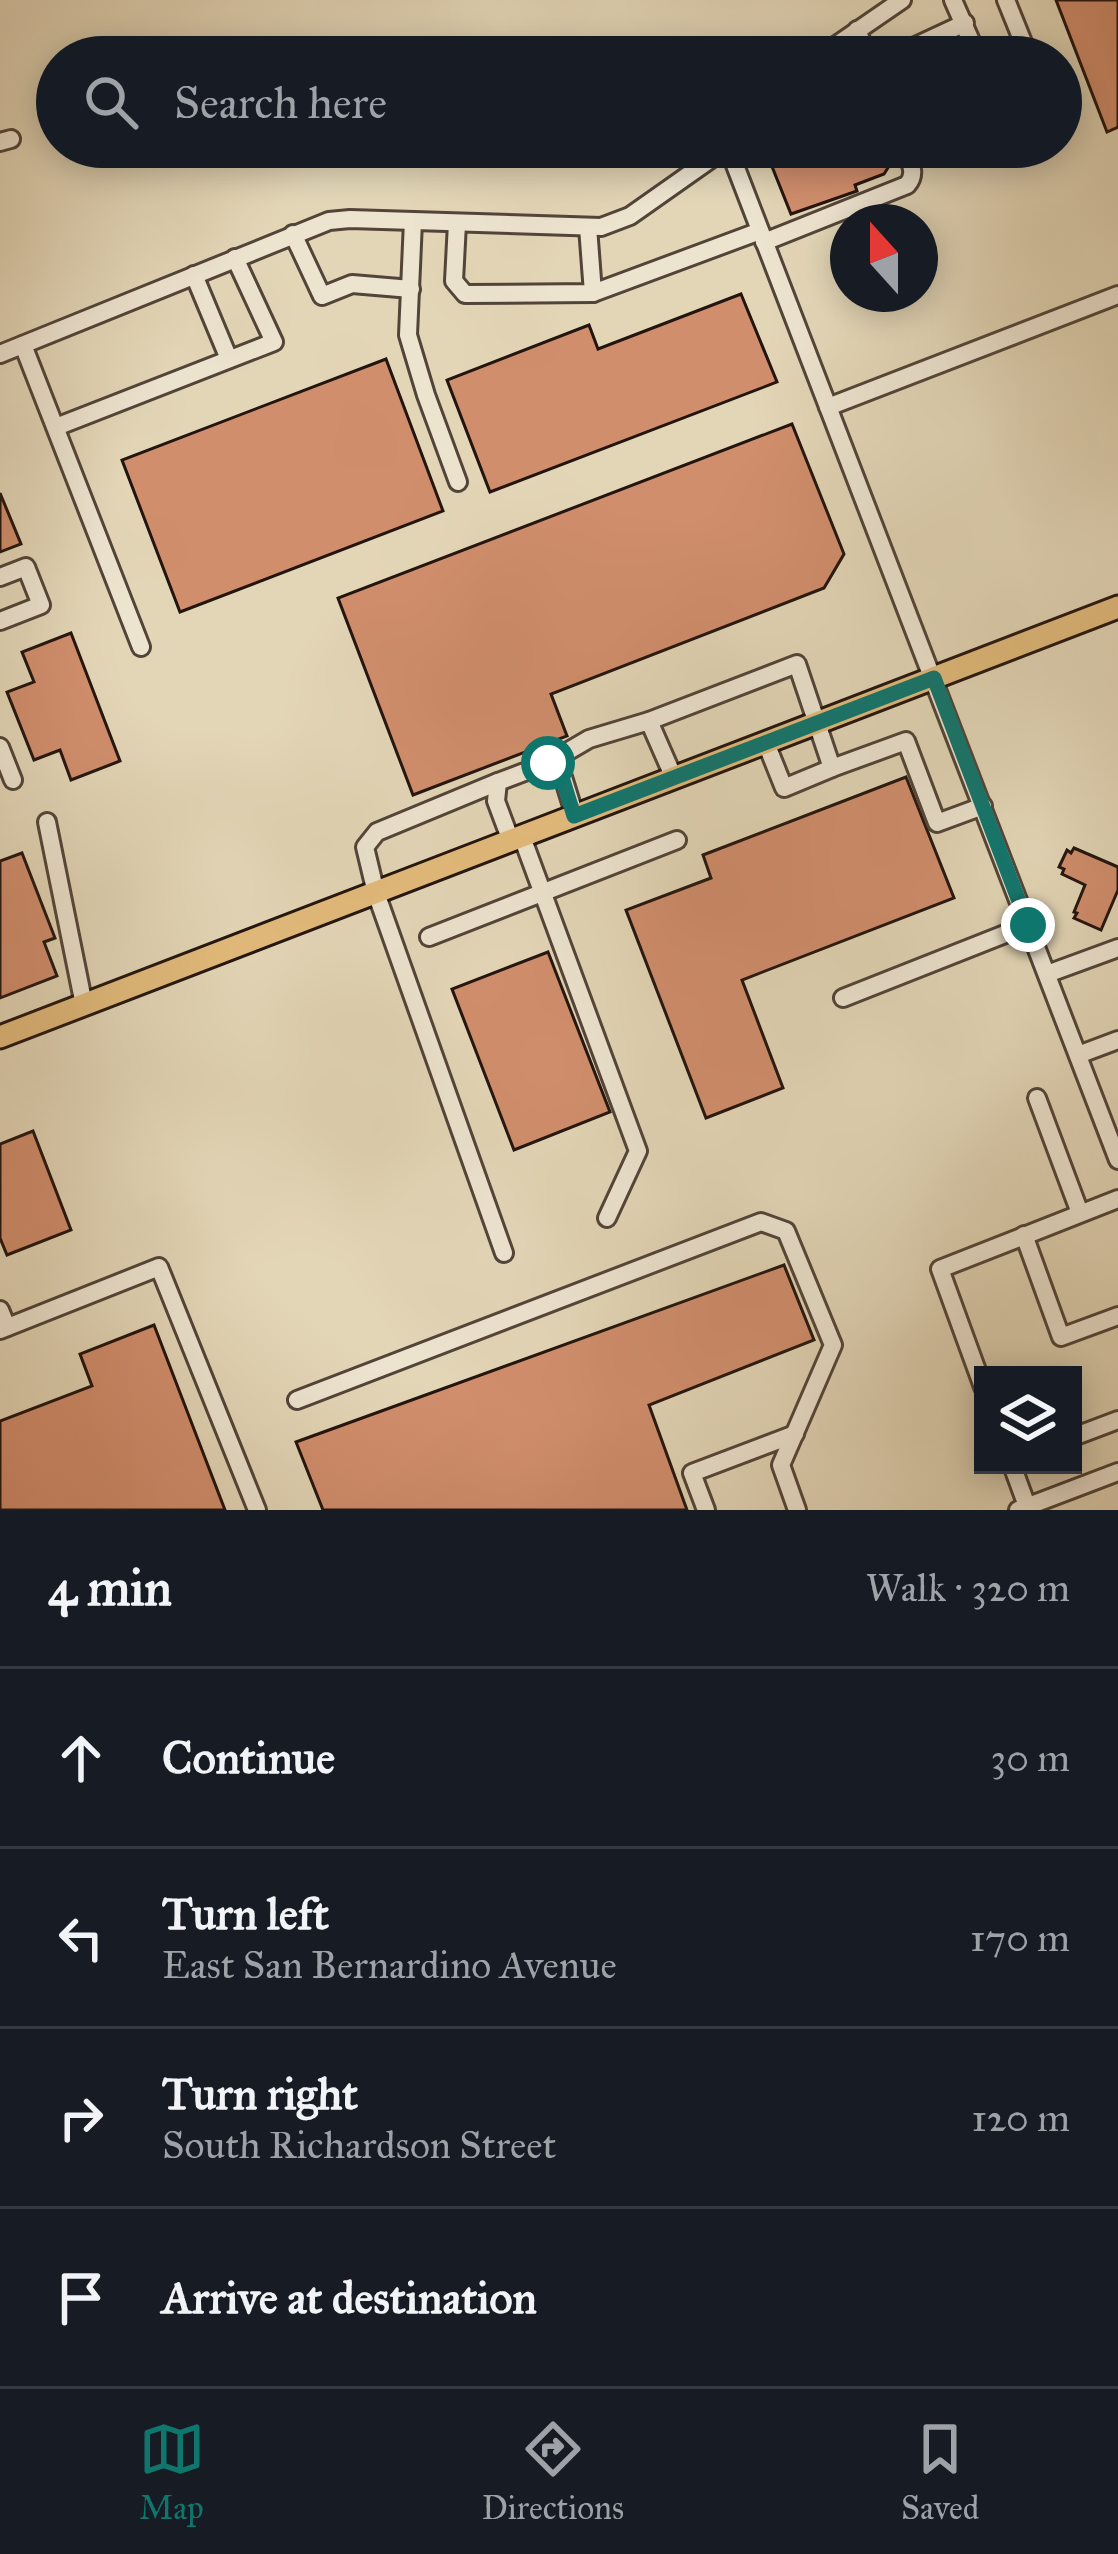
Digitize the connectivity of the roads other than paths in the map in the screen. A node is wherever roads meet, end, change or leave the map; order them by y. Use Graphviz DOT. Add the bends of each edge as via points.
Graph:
graph roads {
  1 [pos="902,0"];
  2 [pos="953,0"];
  3 [pos="1006,0"];
  4 [pos="965,23"];
  5 [pos="857,30"];
  6 [pos="849,36"];
  7 [pos="859,36"];
  8 [pos="937,36"];
  9 [pos="970,36"];
  10 [pos="1021,36"];
  11 [pos="698,168"];
  12 [pos="736,168"];
  13 [pos="912,168"];
  14 [pos="413,221"];
  15 [pos="457,223"];
  16 [pos="588,227"];
  17 [pos="293,234"];
  18 [pos="762,236"];
  19 [pos="235,258"];
  20 [pos="194,275"];
  21 [pos="411,289"];
  22 [pos="593,293"];
  23 [pos="1118,295"];
  24 [pos="22,345"];
  25 [pos="0,354"];
  26 [pos="230,359"];
  27 [pos="828,407"];
  28 [pos="56,427"];
  29 [pos="458,482"];
  30 [pos="0,577"];
  31 [pos="1118,607"];
  32 [pos="0,621"];
  33 [pos="141,646"];
  34 [pos="934,678"];
  35 [pos="650,721"];
  36 [pos="815,724"];
  37 [pos="766,743"];
  38 [pos="0,747"];
  39 [pos="548,763"];
  40 [pos="832,769"];
  41 [pos="674,778"];
  42 [pos="13,780"];
  43 [pos="499,782"];
  44 [pos="983,806"];
  45 [pos="574,816"];
  46 [pos="47,822"];
  47 [pos="516,839"];
  48 [pos="677,840"];
  49 [pos="376,893"];
  50 [pos="543,894"];
  51 [pos="1028,925"];
  52 [pos="429,937"];
  53 [pos="1118,948"];
  54 [pos="1047,974"];
  55 [pos="843,998"];
  56 [pos="84,1005"];
  57 [pos="0,1037"];
  58 [pos="1118,1040"];
  59 [pos="1078,1055"];
  60 [pos="1037,1098"];
  61 [pos="1118,1160"];
  62 [pos="1118,1198"];
  63 [pos="1080,1213"];
  64 [pos="607,1218"];
  65 [pos="1024,1235"];
  66 [pos="504,1253"];
  67 [pos="1118,1316"];
  68 [pos="2,1322"];
  69 [pos="975,1366"];
  70 [pos="297,1400"];
  71 [pos="1118,1420"];
  72 [pos="794,1434"];
  73 [pos="1082,1434"];
  74 [pos="1118,1472"];
  75 [pos="1016,1474"];
  76 [pos="1029,1508"];
  77 [pos="256,1510"];
  78 [pos="706,1510"];
  79 [pos="797,1510"];
  1 -- 5 [label="street"];
  2 -- 4 [label="street"];
  3 -- 10 [label="street"];
  4 -- 8 [label="street"];
  4 -- 9 [label="street"];
  5 -- 6 [label="street"];
  5 -- 7 [label="street"];
  11 -- 16 [label="street" via="630,216"];
  12 -- 18 [label="street"];
  13 -- 18 [label="street" via="907,185"];
  14 -- 15 [label="street"];
  14 -- 17 [label="street" via="329,221"];
  14 -- 21 [label="street"];
  15 -- 16 [label="street"];
  15 -- 22 [label="street" via="454,281 464,293"];
  16 -- 22 [label="street"];
  17 -- 19 [label="street"];
  17 -- 21 [label="street" via="322,296 352,284"];
  18 -- 22 [label="street"];
  18 -- 27 [label="street"];
  19 -- 20 [label="street"];
  19 -- 26 [label="street" via="274,342"];
  20 -- 24 [label="street"];
  20 -- 26 [label="street"];
  21 -- 29 [label="street" via="409,335"];
  23 -- 27 [label="street"];
  24 -- 25 [label="street"];
  24 -- 28 [label="street"];
  26 -- 28 [label="street"];
  27 -- 34 [label="street"];
  28 -- 33 [label="street"];
  30 -- 32 [label="street" via="26,567 41,605"];
  31 -- 34 [label="main road"];
  34 -- 36 [label="main road"];
  34 -- 44 [label="street"];
  35 -- 36 [label="street" via="797,664"];
  35 -- 39 [label="street" via="590,739"];
  35 -- 41 [label="street"];
  36 -- 37 [label="main road"];
  36 -- 40 [label="street"];
  37 -- 40 [label="street" via="784,788"];
  37 -- 41 [label="main road"];
  38 -- 42 [label="street"];
  39 -- 43 [label="street"];
  39 -- 45 [label="street" via="562,777"];
  40 -- 44 [label="street" via="906,741 937,823"];
  41 -- 45 [label="main road"];
  43 -- 47 [label="street" via="496,801"];
  43 -- 49 [label="street" via="377,832 365,848"];
  44 -- 51 [label="street"];
  45 -- 47 [label="main road"];
  46 -- 56 [label="street"];
  47 -- 49 [label="main road"];
  47 -- 50 [label="street"];
  48 -- 50 [label="street"];
  49 -- 56 [label="main road"];
  49 -- 66 [label="street"];
  50 -- 52 [label="street"];
  50 -- 64 [label="street" via="638,1151"];
  51 -- 54 [label="street"];
  51 -- 55 [label="street"];
  53 -- 54 [label="street"];
  54 -- 59 [label="street"];
  56 -- 57 [label="main road"];
  58 -- 59 [label="street"];
  59 -- 61 [label="street"];
  60 -- 63 [label="street"];
  62 -- 63 [label="street"];
  63 -- 65 [label="street"];
  65 -- 67 [label="street" via="1061,1336"];
  65 -- 69 [label="street" via="940,1269"];
  68 -- 77 [label="street" via="159,1268"];
  70 -- 72 [label="street" via="761,1222 786,1231 833,1345"];
  71 -- 73 [label="street"];
  72 -- 78 [label="street" via="692,1473"];
  72 -- 79 [label="street" via="781,1465"];
  74 -- 76 [label="street"];
  75 -- 76 [label="street"];
}
